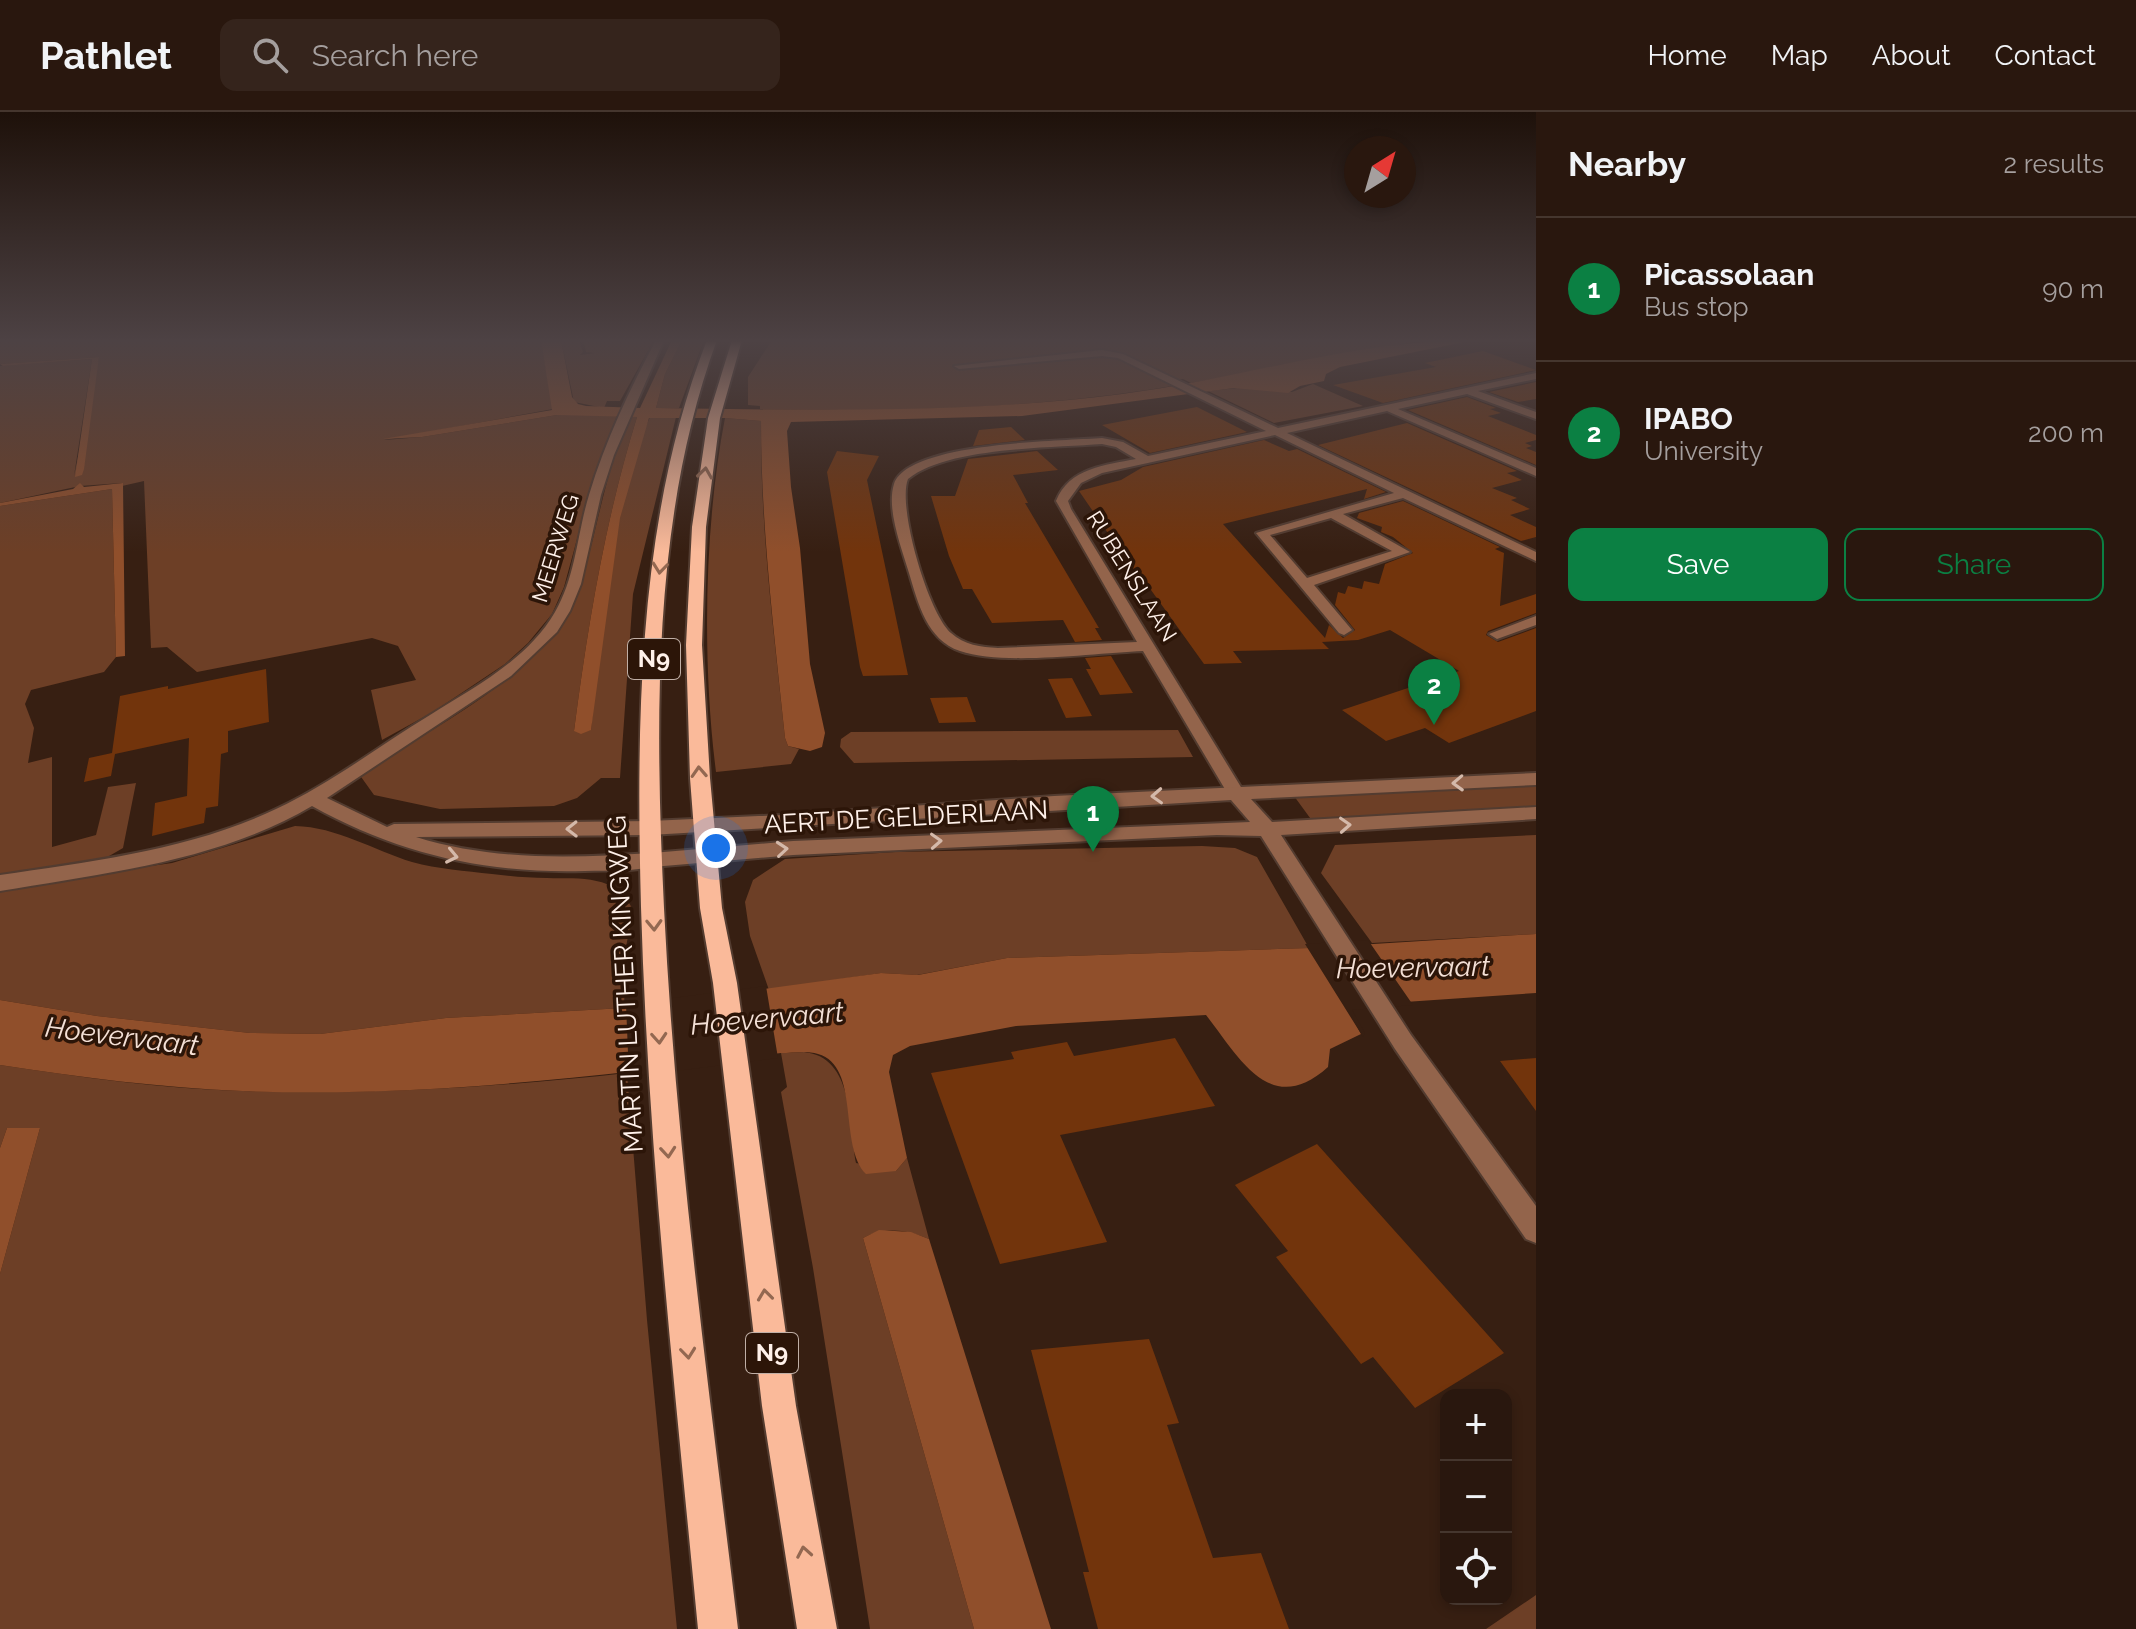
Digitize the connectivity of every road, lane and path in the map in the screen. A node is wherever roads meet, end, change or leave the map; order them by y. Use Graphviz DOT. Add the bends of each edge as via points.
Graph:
graph roads {
  1 [pos="625,411"];
  2 [pos="686,411"];
  3 [pos="717,411"];
  4 [pos="1235,411"];
  5 [pos="1375,411"];
  6 [pos="1395,411"];
  7 [pos="1277,431"];
  8 [pos="1145,459"];
  9 [pos="1534,469"];
  10 [pos="1403,494"];
  11 [pos="1333,514"];
  12 [pos="1536,557"];
  13 [pos="1306,583"];
  14 [pos="1536,620"];
  15 [pos="1344,630"];
  16 [pos="1497,634"];
  17 [pos="1149,646"];
  18 [pos="1536,779"];
  19 [pos="1235,792"];
  20 [pos="310,797"];
  21 [pos="1536,813"];
  22 [pos="703,825"];
  23 [pos="650,828"];
  24 [pos="1267,829"];
  25 [pos="378,831"];
  26 [pos="707,855"];
  27 [pos="652,860"];
  28 [pos="0,883"];
  29 [pos="1536,1229"];
  30 [pos="718,1629"];
  31 [pos="817,1629"];
  1 -- 20 [label="street, MEERWEG" via="595,496 571,595 546,636 484,687"];
  2 -- 23 [label="highway, MARTIN LUTHER KINGWEG / N9, one-way" via="669,490 659,575"];
  22 -- 3 [label="highway, N9, one-way" via="695,619 701,500"];
  4 -- 7 [label="street"];
  5 -- 7 [label="street, RUBENSLAAN"];
  6 -- 9 [label="street"];
  7 -- 8 [label="street, RUBENSLAAN"];
  7 -- 10 [label="street"];
  8 -- 17 [label="street, RUBENSLAAN" via="1087,474 1069,487 1062,501"];
  8 -- 17 [label="street" via="1102,441 959,456 907,473 898,497 928,605 938,628 952,642 998,653"];
  10 -- 11 [label="street"];
  10 -- 12 [label="street"];
  11 -- 13 [label="street" via="1262,533"];
  11 -- 13 [label="street" via="1403,552"];
  13 -- 15 [label="street"];
  14 -- 16 [label="street"];
  17 -- 19 [label="street, RUBENSLAAN"];
  18 -- 19 [label="street, AERT DE GELDERLAAN, one-way"];
  19 -- 22 [label="street, AERT DE GELDERLAAN, one-way"];
  19 -- 24 [label="street, RUBENSLAAN"];
  20 -- 25 [label="street, AERT DE GELDERLAAN"];
  20 -- 28 [label="street, MEERWEG" via="273,818 178,852"];
  24 -- 21 [label="street, AERT DE GELDERLAAN, one-way"];
  22 -- 23 [label="street, AERT DE GELDERLAAN"];
  22 -- 26 [label="highway, N9"];
  23 -- 25 [label="street, AERT DE GELDERLAAN, one-way"];
  23 -- 27 [label="highway, MARTIN LUTHER KINGWEG / N9"];
  26 -- 24 [label="street, AERT DE GELDERLAAN, one-way"];
  24 -- 29 [label="street, RUBENSLAAN" via="1403,1042"];
  25 -- 27 [label="street, AERT DE GELDERLAAN, one-way" via="439,853 505,864"];
  26 -- 27 [label="street, AERT DE GELDERLAAN"];
  31 -- 26 [label="highway, N9, one-way" via="779,1406"];
  27 -- 30 [label="highway, MARTIN LUTHER KINGWEG / N9, one-way" via="662,1085"];
}
